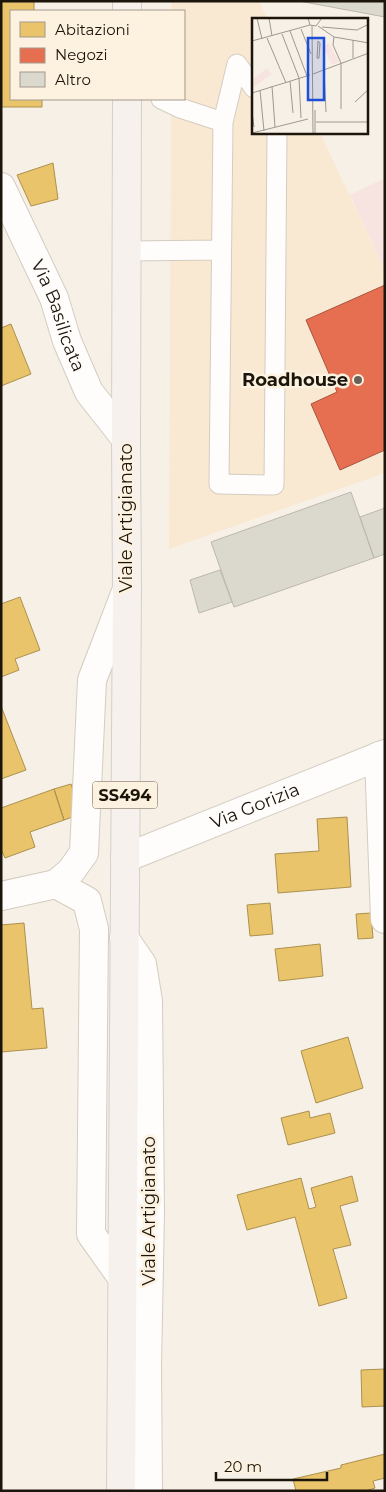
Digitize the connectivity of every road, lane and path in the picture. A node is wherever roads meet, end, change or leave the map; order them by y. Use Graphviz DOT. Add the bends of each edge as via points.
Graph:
graph roads {
  1 [pos="252,85"];
  2 [pos="127,100"];
  3 [pos="163,100"];
  4 [pos="222,122"];
  5 [pos="278,134"];
  6 [pos="1,187"];
  7 [pos="221,250"];
  8 [pos="126,251"];
  9 [pos="126,439"];
  10 [pos="127,588"];
  11 [pos="382,755"];
  12 [pos="125,858"];
  13 [pos="56,884"];
  14 [pos="1,896"];
  15 [pos="385,919"];
  16 [pos="124,938"];
  17 [pos="122,1279"];
  18 [pos="121,1491"];
  19 [pos="148,1491"];
  1 -- 4 [label="lane" via="237,64"];
  2 -- 8 [label="main road, Viale Artigianato / SS494"];
  3 -- 4 [label="lane"];
  4 -- 7 [label="lane"];
  5 -- 7 [label="lane" via="274,485 219,484"];
  6 -- 9 [label="street, Via Basilicata" via="54,298 89,392"];
  7 -- 8 [label="lane"];
  8 -- 9 [label="main road, Viale Artigianato / SS494"];
  9 -- 10 [label="main road, Viale Artigianato / SS494"];
  10 -- 12 [label="main road, Viale Artigianato / SS494"];
  10 -- 13 [label="street" via="92,680 84,853"];
  11 -- 12 [label="street, Via Gorizia"];
  11 -- 15 [label="street"];
  12 -- 16 [label="main road, Viale Artigianato / SS494"];
  13 -- 14 [label="street"];
  13 -- 17 [label="street" via="87,901 94,929 91,1234"];
  16 -- 17 [label="main road, Viale Artigianato / SS494"];
  16 -- 19 [label="street, Viale Artigianato" via="142,964 148,1000"];
  17 -- 18 [label="main road, Viale Artigianato / SS494"];
}
